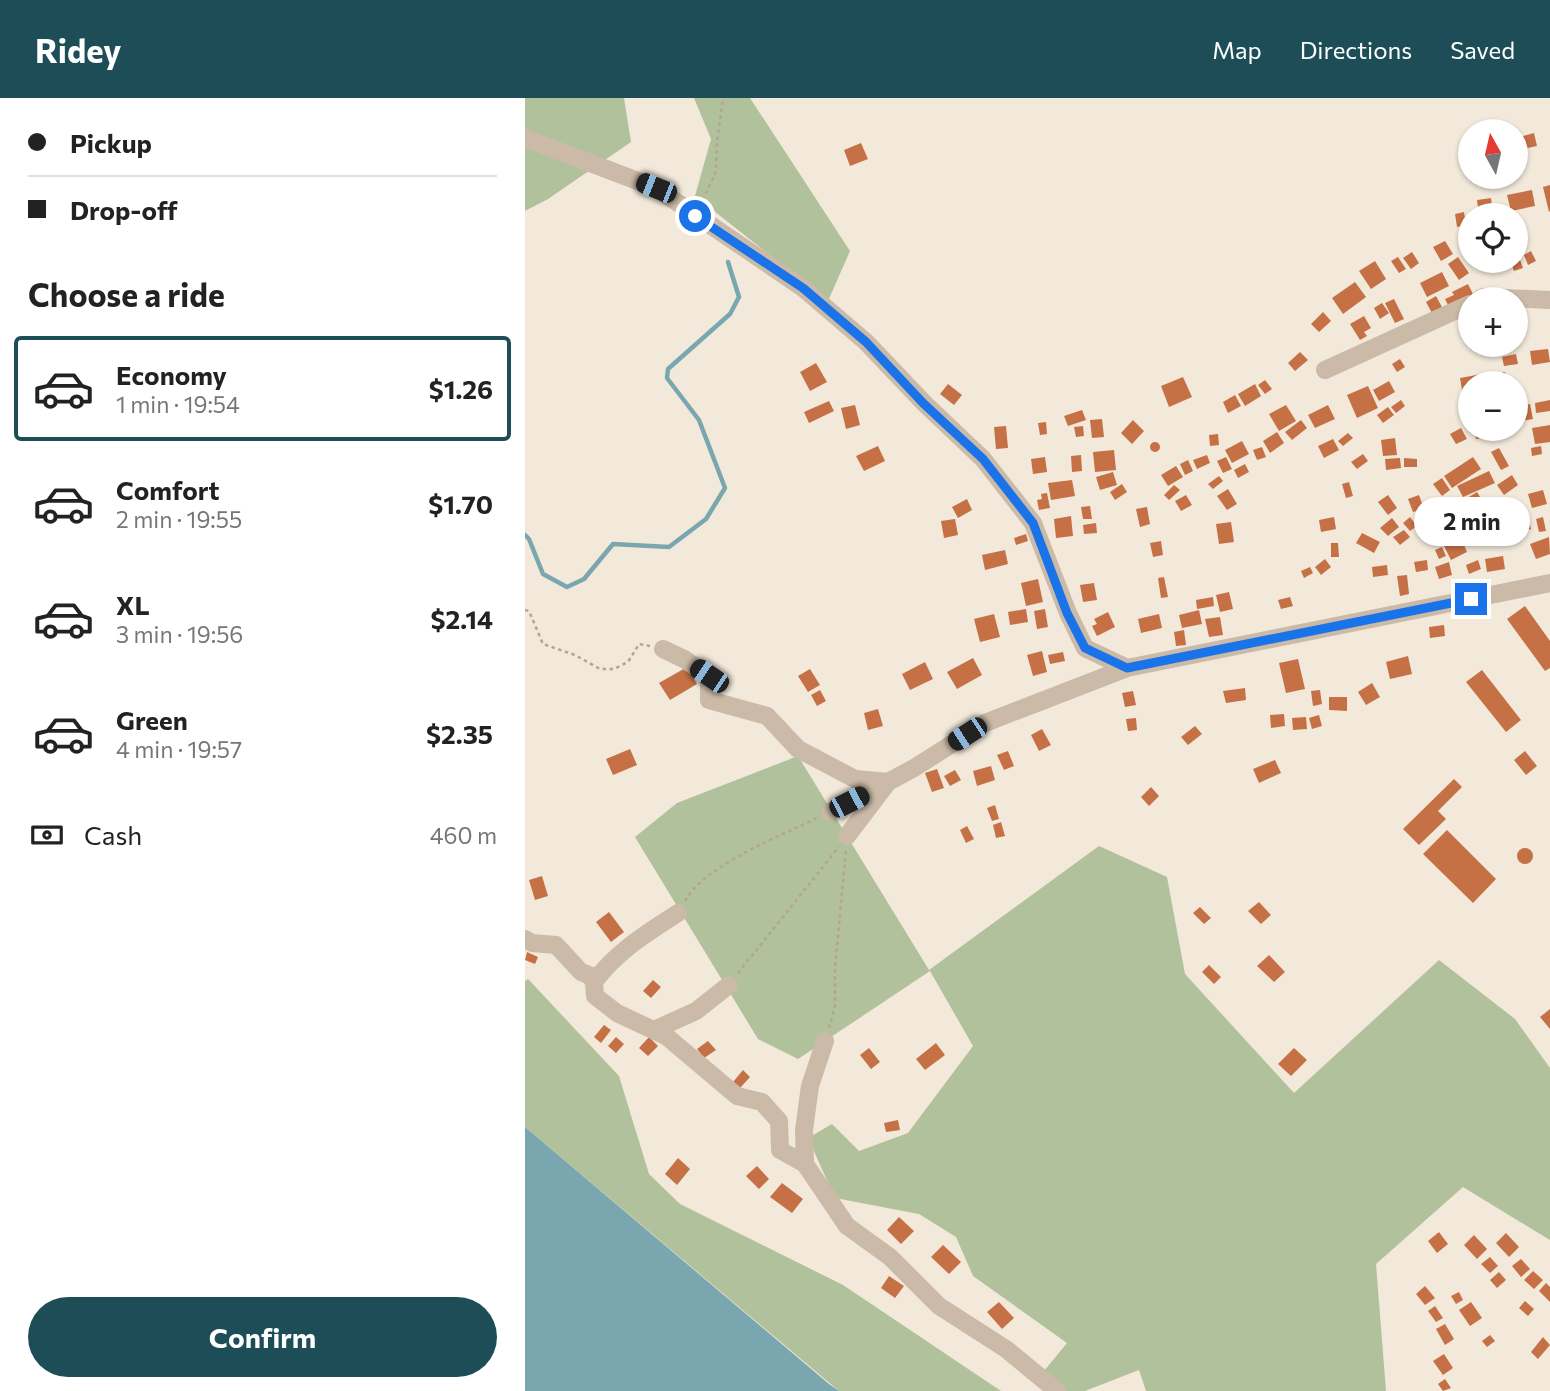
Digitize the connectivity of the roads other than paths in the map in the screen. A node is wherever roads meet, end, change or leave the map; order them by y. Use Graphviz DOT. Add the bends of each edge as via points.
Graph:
graph roads {
  1 [pos="525,138"];
  2 [pos="1528,299"];
  3 [pos="1550,300"];
  4 [pos="1458,309"];
  5 [pos="1325,370"];
  6 [pos="1550,583"];
  7 [pos="663,649"];
  8 [pos="1127,668"];
  9 [pos="888,782"];
  10 [pos="829,812"];
  11 [pos="847,836"];
  12 [pos="678,913"];
  13 [pos="525,939"];
  14 [pos="594,982"];
  15 [pos="729,985"];
  16 [pos="654,1030"];
  17 [pos="825,1041"];
  18 [pos="805,1164"];
  19 [pos="1057,1391"];
  1 -- 8 [label="street" via="656,188 813,297 866,342 983,459 1033,523 1085,648"];
  2 -- 3 [label="street"];
  4 -- 5 [label="street"];
  6 -- 8 [label="street"];
  7 -- 9 [label="street" via="709,676 709,700 767,716 799,749 855,779"];
  8 -- 9 [label="street" via="985,723"];
  9 -- 10 [label="street"];
  9 -- 11 [label="street"];
  12 -- 14 [label="street" via="627,947"];
  13 -- 14 [label="street" via="556,945"];
  14 -- 16 [label="street" via="595,996 617,1013"];
  15 -- 16 [label="street" via="696,1011"];
  16 -- 18 [label="street" via="737,1096 762,1102 779,1121 780,1150"];
  17 -- 18 [label="street" via="810,1086"];
  18 -- 19 [label="street" via="847,1226 890,1257 939,1306 1006,1349"];
}
